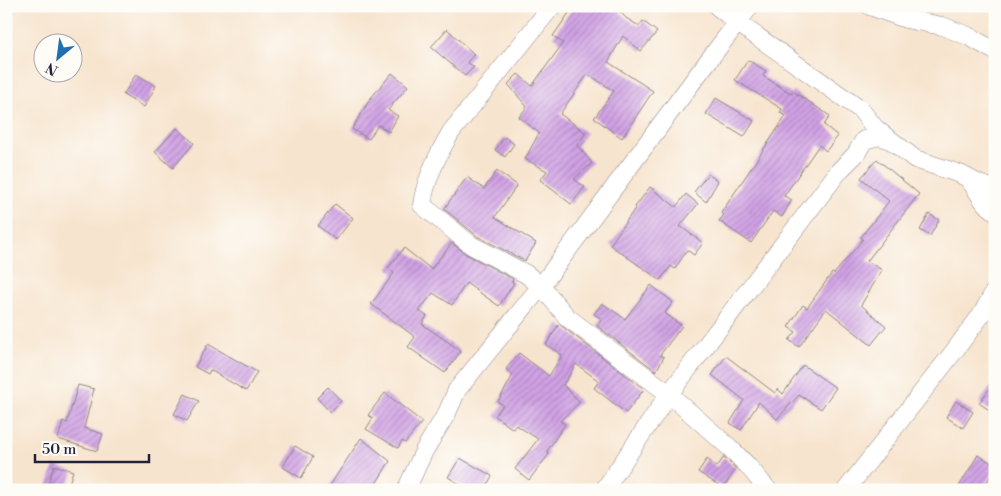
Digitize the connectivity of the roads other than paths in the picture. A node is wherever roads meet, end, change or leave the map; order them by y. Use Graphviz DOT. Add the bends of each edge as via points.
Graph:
graph roads {
  1 [pos="552,6"];
  2 [pos="717,6"];
  3 [pos="750,6"];
  4 [pos="870,6"];
  5 [pos="738,23"];
  6 [pos="995,51"];
  7 [pos="892,141"];
  8 [pos="969,178"];
  9 [pos="995,188"];
  10 [pos="995,212"];
  11 [pos="541,286"];
  12 [pos="995,290"];
  13 [pos="668,394"];
  14 [pos="406,490"];
  15 [pos="604,490"];
  16 [pos="768,490"];
  17 [pos="846,490"];
  1 -- 11 [label="street" via="451,132 427,185 422,205 471,246 526,274"];
  2 -- 5 [label="street"];
  3 -- 5 [label="street"];
  4 -- 6 [label="street" via="942,26"];
  5 -- 7 [label="street" via="861,110 875,128"];
  5 -- 11 [label="street"];
  7 -- 8 [label="street" via="916,159"];
  7 -- 13 [label="street" via="880,136 864,140"];
  8 -- 9 [label="street"];
  8 -- 10 [label="street"];
  11 -- 13 [label="street" via="567,317"];
  11 -- 14 [label="street" via="457,390"];
  12 -- 17 [label="street" via="961,343"];
  13 -- 15 [label="street"];
  13 -- 16 [label="street" via="730,448"];
}
